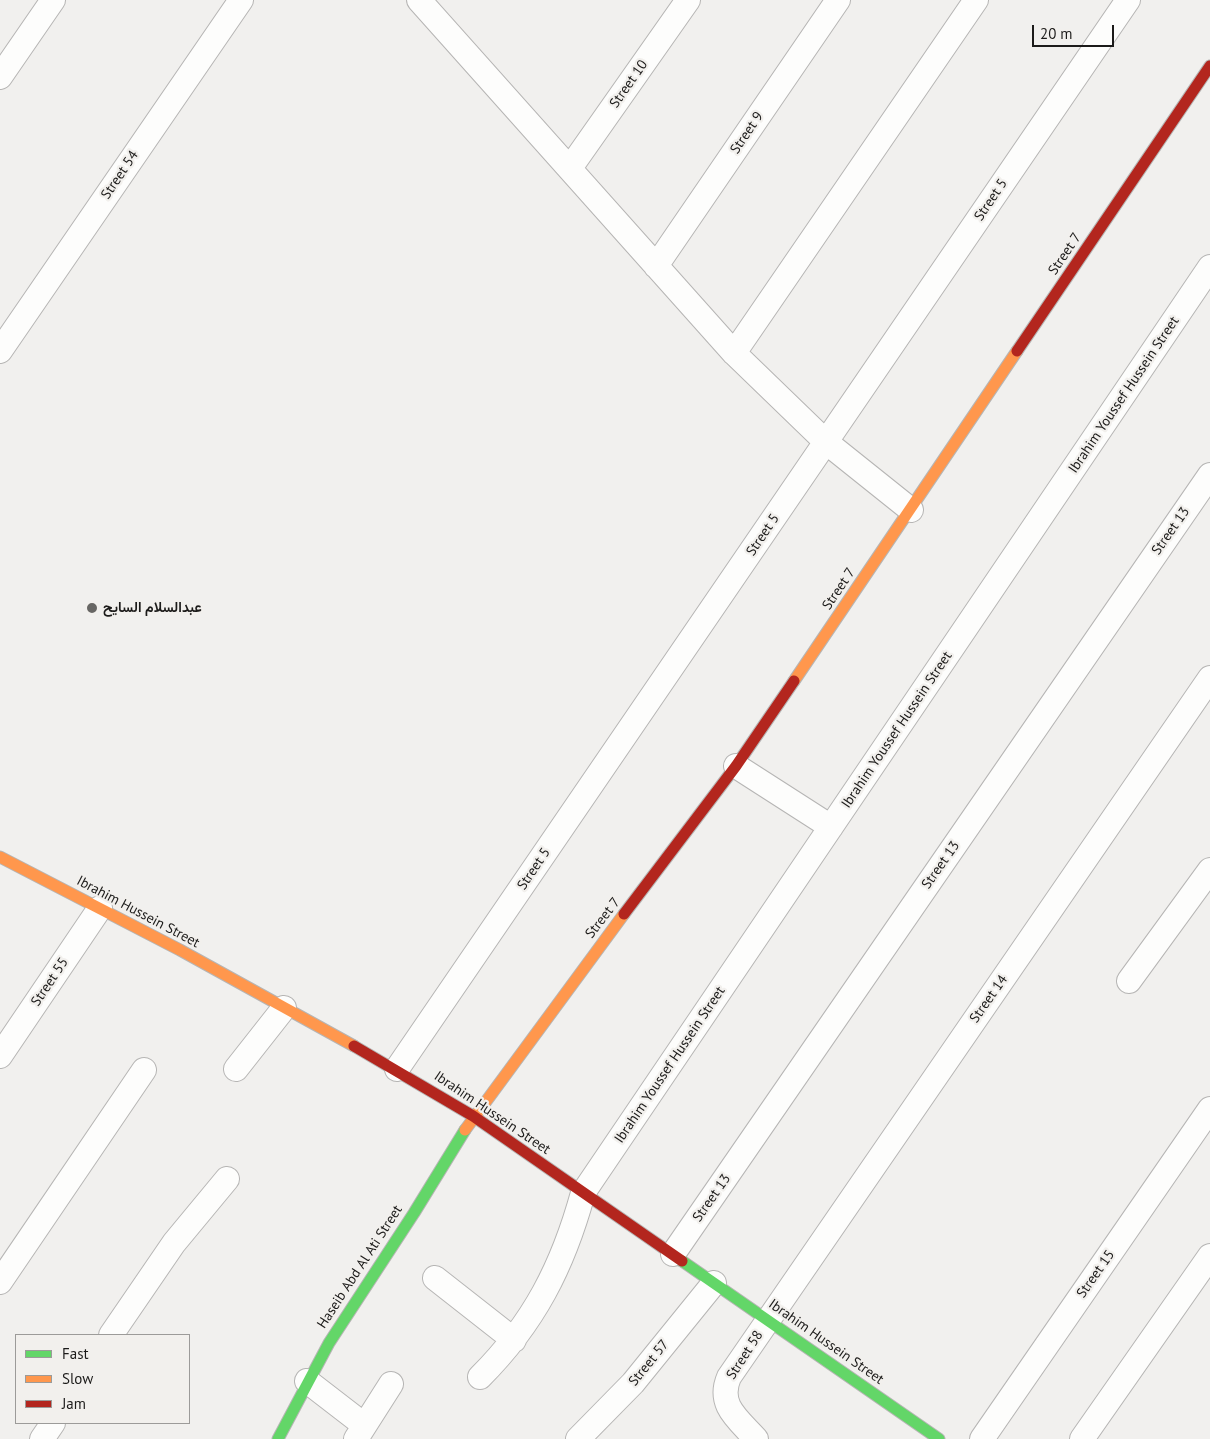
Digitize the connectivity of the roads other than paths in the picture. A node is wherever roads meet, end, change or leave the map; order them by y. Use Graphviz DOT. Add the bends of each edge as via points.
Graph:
graph roads {
  1 [pos="53,0"];
  2 [pos="241,0"];
  3 [pos="688,0"];
  4 [pos="838,0"];
  5 [pos="976,0"];
  6 [pos="1128,0"];
  7 [pos="423,1"];
  8 [pos="1210,66"];
  9 [pos="0,77"];
  10 [pos="570,168"];
  11 [pos="656,266"];
  12 [pos="1210,267"];
  13 [pos="0,351"];
  14 [pos="734,353"];
  15 [pos="826,442"];
  16 [pos="1210,475"];
  17 [pos="910,510"];
  18 [pos="1210,678"];
  19 [pos="736,766"];
  20 [pos="831,828"];
  21 [pos="0,857"];
  22 [pos="1210,870"];
  23 [pos="100,908"];
  24 [pos="1129,981"];
  25 [pos="284,1008"];
  26 [pos="0,1056"];
  27 [pos="236,1069"];
  28 [pos="396,1069"];
  29 [pos="144,1070"];
  30 [pos="1210,1109"];
  31 [pos="473,1116"];
  32 [pos="227,1179"];
  33 [pos="583,1193"];
  34 [pos="673,1254"];
  35 [pos="1210,1256"];
  36 [pos="435,1278"];
  37 [pos="0,1282"];
  38 [pos="714,1283"];
  39 [pos="768,1320"];
  40 [pos="112,1334"];
  41 [pos="514,1340"];
  42 [pos="480,1378"];
  43 [pos="307,1381"];
  44 [pos="391,1384"];
  45 [pos="52,1424"];
  46 [pos="360,1432"];
  47 [pos="745,1435"];
  48 [pos="42,1439"];
  49 [pos="278,1439"];
  50 [pos="578,1439"];
  51 [pos="939,1439"];
  52 [pos="982,1439"];
  53 [pos="1082,1439"];
  1 -- 9 [label="street"];
  2 -- 13 [label="street, Street 54"];
  3 -- 10 [label="street, Street 10"];
  4 -- 11 [label="street, Street 9"];
  5 -- 14 [label="street"];
  6 -- 15 [label="street, Street 5"];
  7 -- 10 [label="street"];
  8 -- 17 [label="street, Street 7"];
  10 -- 11 [label="street"];
  11 -- 14 [label="street"];
  12 -- 20 [label="street, Ibrahim Youssef Hussein Street"];
  14 -- 15 [label="street"];
  15 -- 17 [label="street"];
  15 -- 28 [label="street, Street 5"];
  16 -- 34 [label="street, Street 13"];
  17 -- 19 [label="street, Street 7"];
  18 -- 39 [label="street, Street 14"];
  19 -- 20 [label="street"];
  19 -- 31 [label="street, Street 7"];
  20 -- 33 [label="street, Ibrahim Youssef Hussein Street"];
  21 -- 23 [label="street, Ibrahim Hussein Street"];
  22 -- 24 [label="street"];
  23 -- 25 [label="street, Ibrahim Hussein Street"];
  23 -- 26 [label="street, Street 55"];
  25 -- 27 [label="street"];
  25 -- 28 [label="street, Ibrahim Hussein Street"];
  28 -- 31 [label="street, Ibrahim Hussein Street"];
  29 -- 37 [label="street"];
  30 -- 52 [label="street, Street 15"];
  31 -- 33 [label="street, Ibrahim Hussein Street"];
  31 -- 43 [label="street, Haseib Abd Al Ati Street"];
  32 -- 40 [label="street" via="174,1243"];
  33 -- 34 [label="street, Ibrahim Hussein Street"];
  33 -- 41 [label="street, Ibrahim Youssef Hussein Street" via="573,1232 557,1270 538,1306"];
  34 -- 38 [label="street, Ibrahim Hussein Street"];
  35 -- 53 [label="street"];
  36 -- 41 [label="street"];
  38 -- 39 [label="street, Ibrahim Hussein Street"];
  38 -- 50 [label="street, Street 57" via="633,1383"];
  39 -- 47 [label="street, Street 58" via="726,1385 729,1408"];
  39 -- 51 [label="street, Ibrahim Hussein Street"];
  41 -- 42 [label="street, Ibrahim Youssef Hussein Street"];
  43 -- 46 [label="street"];
  43 -- 49 [label="street, Haseib Abd Al Ati Street"];
  44 -- 46 [label="street"];
  45 -- 48 [label="street"];
}
